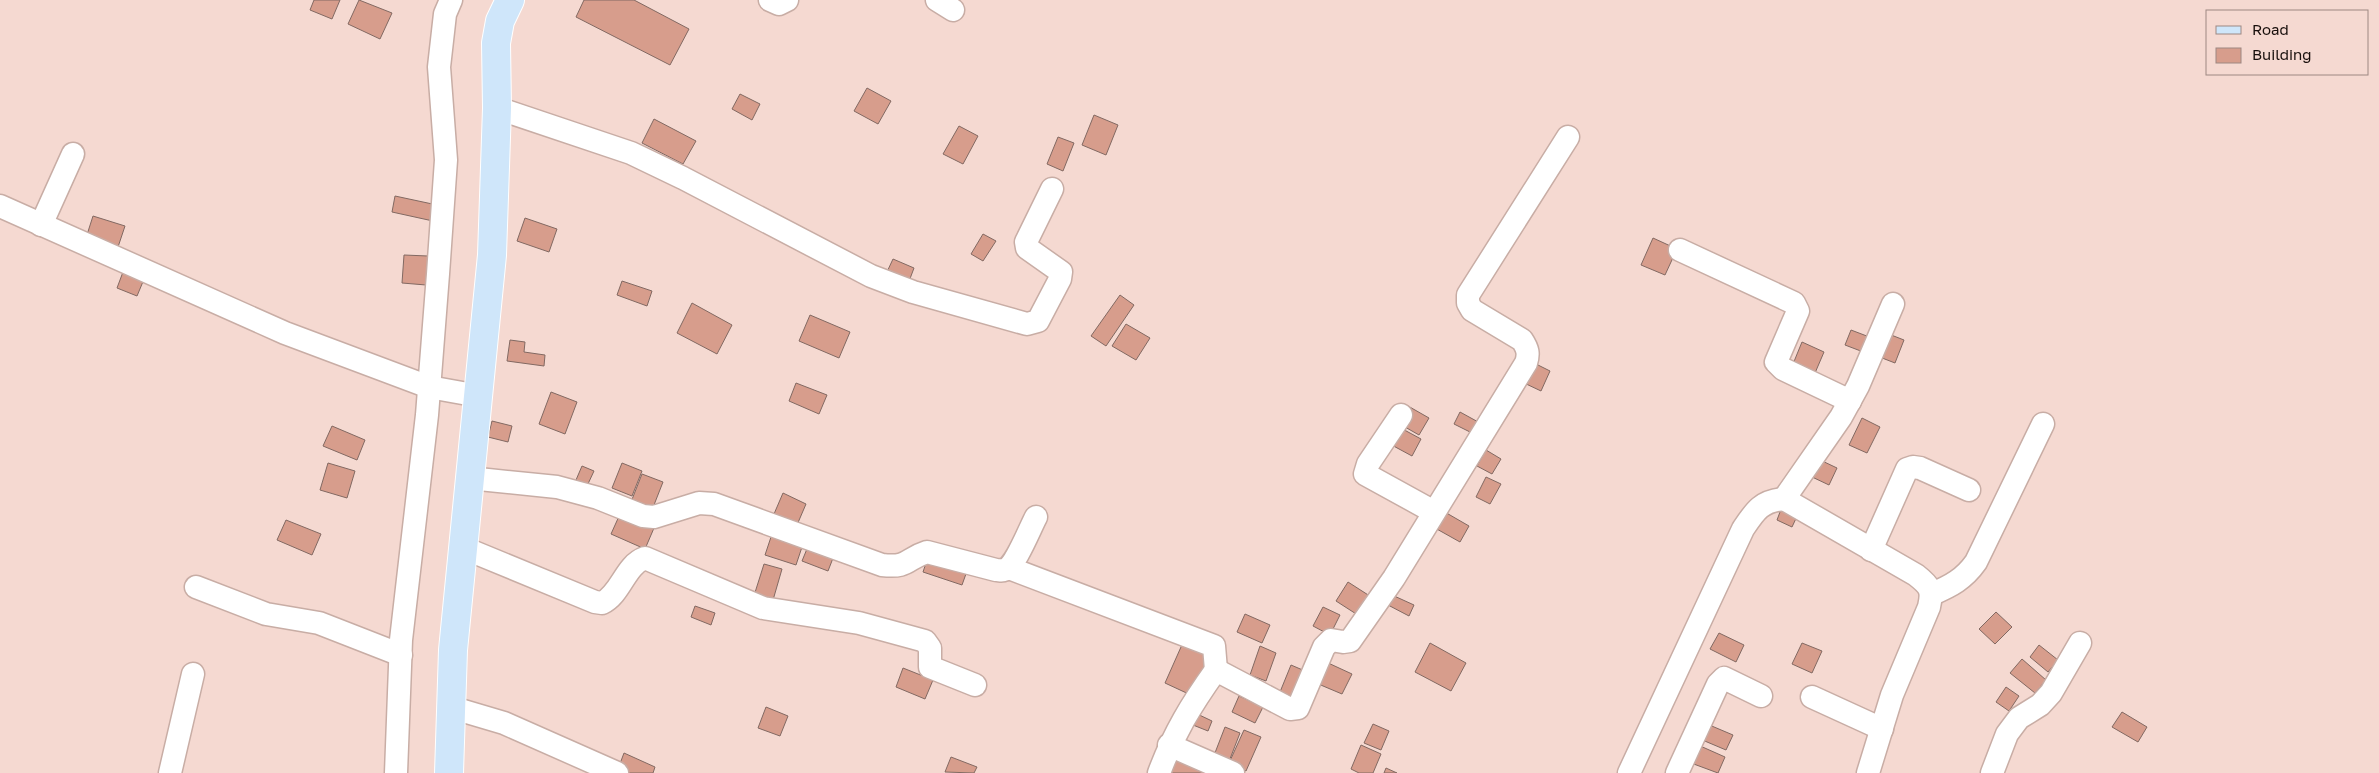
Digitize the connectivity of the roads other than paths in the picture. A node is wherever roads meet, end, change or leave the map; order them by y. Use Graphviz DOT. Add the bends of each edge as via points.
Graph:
graph roads {
  1 [pos="451,0"];
  2 [pos="510,0"];
  3 [pos="770,0"];
  4 [pos="788,0"];
  5 [pos="497,108"];
  6 [pos="1568,137"];
  7 [pos="73,154"];
  8 [pos="1052,189"];
  9 [pos="0,206"];
  10 [pos="41,225"];
  11 [pos="1680,250"];
  12 [pos="1893,304"];
  13 [pos="436,388"];
  14 [pos="472,395"];
  15 [pos="1850,400"];
  16 [pos="1401,415"];
  17 [pos="2043,424"];
  18 [pos="469,478"];
  19 [pos="1969,490"];
  20 [pos="1784,499"];
  21 [pos="1434,512"];
  22 [pos="1036,517"];
  23 [pos="464,548"];
  24 [pos="1871,550"];
  25 [pos="1010,567"];
  26 [pos="196,587"];
  27 [pos="1932,594"];
  28 [pos="2080,643"];
  29 [pos="401,655"];
  30 [pos="1216,670"];
  31 [pos="193,674"];
  32 [pos="975,685"];
  33 [pos="1761,696"];
  34 [pos="1812,697"];
  35 [pos="450,707"];
  36 [pos="1882,729"];
  37 [pos="1170,745"];
  38 [pos="613,772"];
  39 [pos="170,773"];
  40 [pos="396,773"];
  41 [pos="449,773"];
  42 [pos="1159,773"];
  43 [pos="1233,773"];
  44 [pos="1629,773"];
  45 [pos="1677,773"];
  46 [pos="1868,773"];
  47 [pos="1992,773"];
  1 -- 13 [label="street" via="445,14 440,67 446,160"];
  2 -- 5 [label="main road" via="500,21 496,43"];
  3 -- 4 [label="street" via="779,4"];
  5 -- 8 [label="street" via="631,153 871,276 913,292 1027,324 1038,321 1060,279 1061,272 1027,248 1026,242"];
  5 -- 14 [label="main road" via="492,255"];
  6 -- 21 [label="street" via="1468,296 1472,310 1522,340 1528,354 1526,363"];
  7 -- 10 [label="street"];
  9 -- 10 [label="street"];
  10 -- 13 [label="street" via="285,333"];
  11 -- 15 [label="street" via="1794,303 1798,311 1777,357 1778,366"];
  12 -- 15 [label="street"];
  13 -- 14 [label="street"];
  13 -- 29 [label="street"];
  14 -- 18 [label="main road"];
  15 -- 20 [label="street"];
  16 -- 21 [label="street" via="1368,464 1365,474"];
  17 -- 27 [label="street" via="1976,562 1956,584"];
  18 -- 23 [label="main road"];
  18 -- 25 [label="street" via="557,487 598,498 643,516 654,517 688,505 714,504 882,565 905,564 927,552 996,570"];
  19 -- 24 [label="street" via="1920,468 1907,470"];
  20 -- 24 [label="street"];
  20 -- 44 [label="street" via="1764,504 1743,529"];
  21 -- 30 [label="street" via="1350,641 1331,640 1324,647 1298,708 1290,708"];
  22 -- 25 [label="street"];
  23 -- 32 [label="street" via="602,603 612,596 635,564 645,558 764,608 859,623 925,641 930,648 930,667"];
  23 -- 35 [label="main road"];
  24 -- 27 [label="street" via="1916,575"];
  25 -- 30 [label="street" via="1214,646"];
  26 -- 29 [label="street" via="266,614 319,623"];
  27 -- 36 [label="street"];
  28 -- 47 [label="street" via="2051,693 2040,705 2019,718 2007,734"];
  29 -- 40 [label="street"];
  30 -- 37 [label="street" via="1188,710"];
  31 -- 39 [label="street"];
  33 -- 45 [label="street" via="1724,678 1718,684"];
  34 -- 36 [label="street"];
  35 -- 38 [label="street" via="504,723"];
  35 -- 41 [label="main road"];
  36 -- 46 [label="street"];
  37 -- 42 [label="street"];
  37 -- 43 [label="street"];
}
